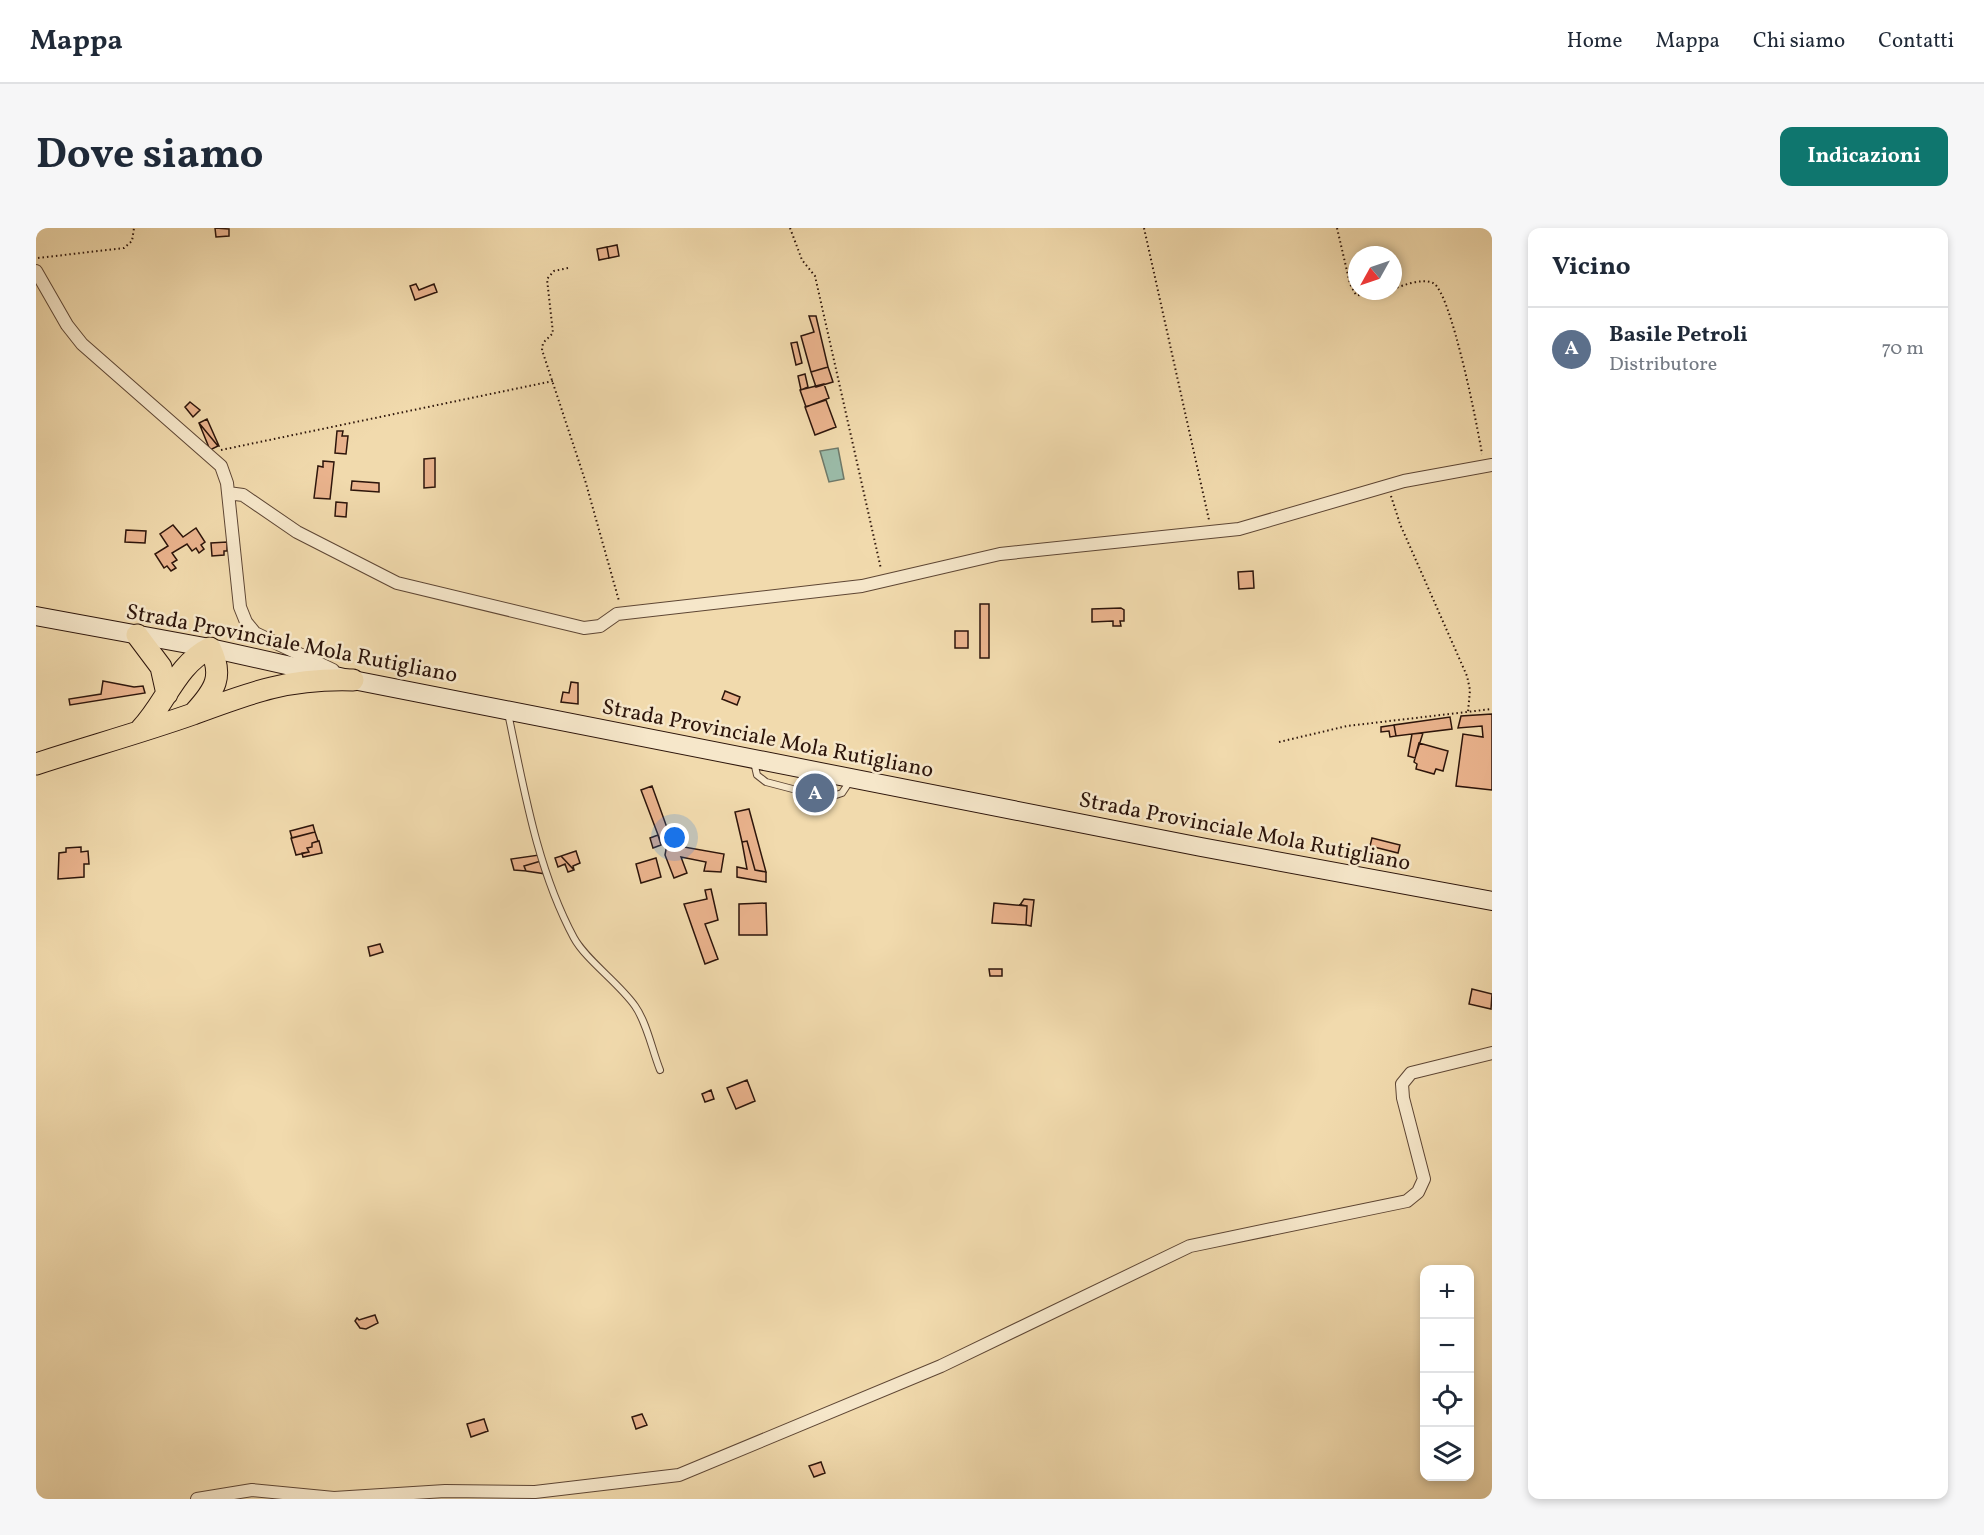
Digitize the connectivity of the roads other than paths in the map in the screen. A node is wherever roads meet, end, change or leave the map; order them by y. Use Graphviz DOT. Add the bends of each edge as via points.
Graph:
graph roads {
  1 [pos="36,271"];
  2 [pos="1488,465"];
  3 [pos="228,493"];
  4 [pos="36,616"];
  5 [pos="137,634"];
  6 [pos="210,648"];
  7 [pos="353,680"];
  8 [pos="167,694"];
  9 [pos="507,710"];
  10 [pos="193,714"];
  11 [pos="140,730"];
  12 [pos="36,764"];
  13 [pos="1492,902"];
  14 [pos="1492,1053"];
  15 [pos="660,1070"];
  16 [pos="196,1499"];
  1 -- 3 [label="street" via="82,344 220,466"];
  2 -- 3 [label="street" via="1387,486 1239,529 1000,554 834,590 622,613 600,626 584,628 397,583 297,532 243,495"];
  3 -- 7 [label="street" via="240,607 246,622 255,633"];
  4 -- 5 [label="main road, Strada Provinciale Mola Rutigliano"];
  5 -- 6 [label="main road, Strada Provinciale Mola Rutigliano"];
  5 -- 8 [label="highway" via="161,667"];
  6 -- 7 [label="main road, Strada Provinciale Mola Rutigliano"];
  6 -- 8 [label="highway" via="194,656"];
  6 -- 10 [label="highway" via="218,676 209,696"];
  7 -- 9 [label="main road, Strada Provinciale Mola Rutigliano"];
  7 -- 10 [label="highway" via="317,679 275,686 230,698"];
  8 -- 11 [label="highway"];
  9 -- 13 [label="main road, Strada Provinciale Mola Rutigliano"];
  9 -- 15 [label="lane" via="523,785 561,912 575,941 637,1008"];
  10 -- 11 [label="highway"];
  11 -- 12 [label="highway"];
  14 -- 16 [label="street" via="1411,1073 1402,1084 1424,1179 1418,1192 1407,1201 1190,1246 941,1366 679,1474 534,1492 446,1491 334,1498 252,1490"];
}
